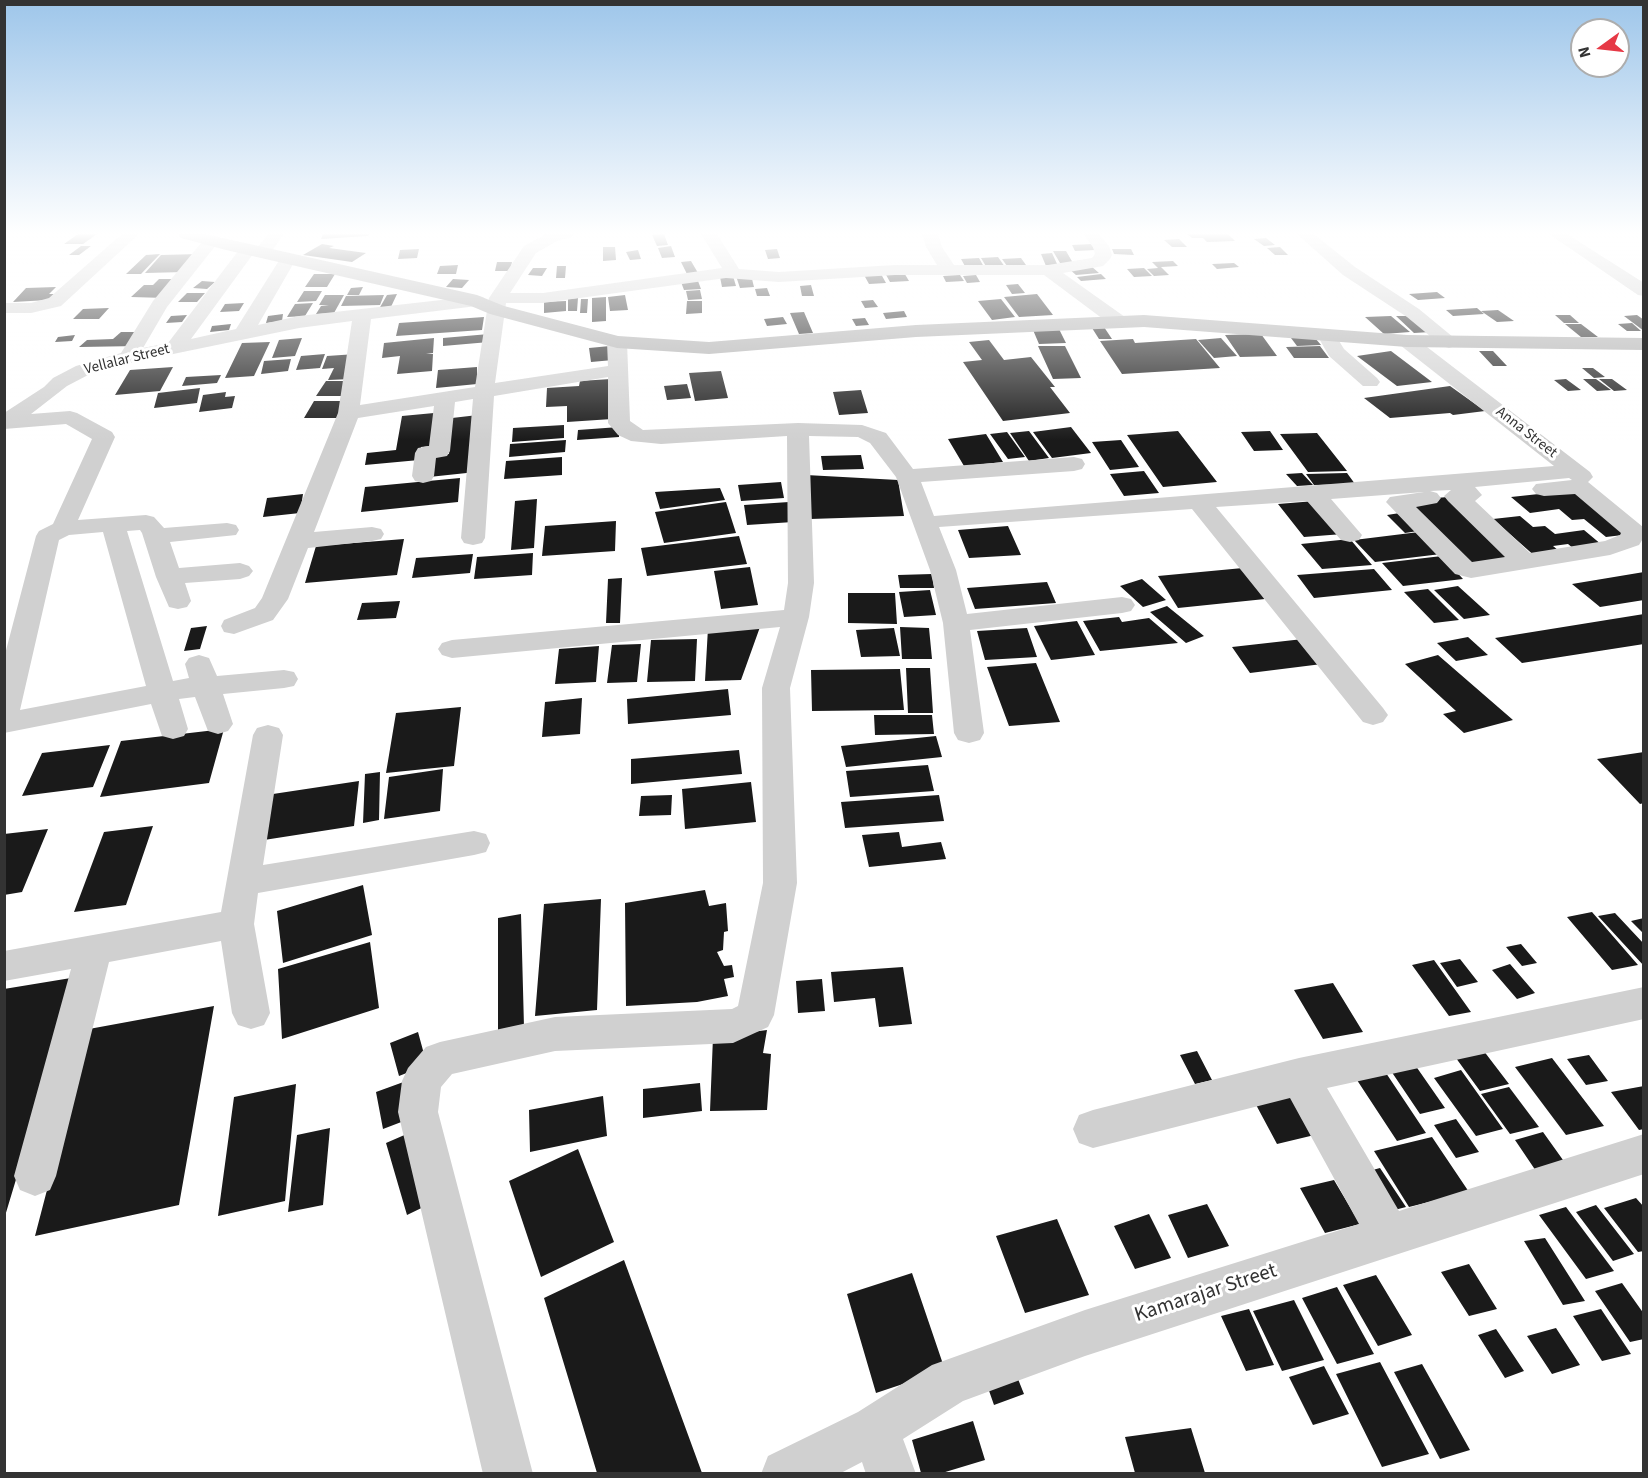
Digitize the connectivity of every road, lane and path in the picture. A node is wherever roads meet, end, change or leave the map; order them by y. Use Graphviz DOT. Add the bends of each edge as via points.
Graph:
graph roads {
  1 [pos="51,303"];
  2 [pos="161,303"];
  3 [pos="200,303"];
  4 [pos="261,303"];
  5 [pos="461,303"];
  6 [pos="491,303"];
  7 [pos="506,303"];
  8 [pos="1093,303"];
  9 [pos="1398,303"];
  10 [pos="498,304"];
  11 [pos="4,308"];
  12 [pos="362,315"];
  13 [pos="1118,321"];
  14 [pos="243,334"];
  15 [pos="1326,335"];
  16 [pos="1407,341"];
  17 [pos="617,342"];
  18 [pos="1449,342"];
  19 [pos="1644,344"];
  20 [pos="175,347"];
  21 [pos="129,358"];
  22 [pos="617,370"];
  23 [pos="1370,382"];
  24 [pos="484,392"];
  25 [pos="446,398"];
  26 [pos="349,413"];
  27 [pos="4,423"];
  28 [pos="798,429"];
  29 [pos="1074,464"];
  30 [pos="1574,471"];
  31 [pos="423,476"];
  32 [pos="907,476"];
  33 [pos="1461,491"];
  34 [pos="1313,493"];
  35 [pos="1199,502"];
  36 [pos="943,521"];
  37 [pos="113,525"];
  38 [pos="1644,526"];
  39 [pos="64,528"];
  40 [pos="227,530"];
  41 [pos="303,532"];
  42 [pos="372,534"];
  43 [pos="1350,535"];
  44 [pos="156,536"];
  45 [pos="473,538"];
  46 [pos="1524,561"];
  47 [pos="240,571"];
  48 [pos="169,577"];
  49 [pos="178,601"];
  50 [pos="1122,606"];
  51 [pos="796,617"];
  52 [pos="957,623"];
  53 [pos="234,626"];
  54 [pos="15,627"];
  55 [pos="452,649"];
  56 [pos="203,675"];
  57 [pos="284,679"];
  58 [pos="162,693"];
  59 [pos="1373,715"];
  60 [pos="4,717"];
  61 [pos="4,723"];
  62 [pos="218,724"];
  63 [pos="173,729"];
  64 [pos="969,733"];
  65 [pos="268,735"];
  66 [pos="474,843"];
  67 [pos="243,882"];
  68 [pos="236,924"];
  69 [pos="94,950"];
  70 [pos="4,966"];
  71 [pos="1644,1003"];
  72 [pos="250,1013"];
  73 [pos="1299,1076"];
  74 [pos="1093,1129"];
  75 [pos="1644,1154"];
  76 [pos="35,1176"];
  77 [pos="1389,1236"];
  78 [pos="875,1429"];
  79 [pos="508,1473"];
  80 [pos="786,1473"];
  81 [pos="891,1473"];
  1 -- 11 [label="street"];
  2 -- 21 [label="street"];
  3 -- 20 [label="street"];
  4 -- 14 [label="street"];
  5 -- 12 [label="street, Vellalar Street"];
  6 -- 10 [label="main road"];
  7 -- 10 [label="street"];
  8 -- 13 [label="street"];
  9 -- 18 [label="street"];
  10 -- 17 [label="main road"];
  10 -- 24 [label="street"];
  12 -- 14 [label="street, Vellalar Street" via="298,322"];
  12 -- 26 [label="street"];
  13 -- 15 [label="main road"];
  13 -- 17 [label="main road" via="916,331 709,348"];
  14 -- 20 [label="street, Vellalar Street"];
  15 -- 16 [label="main road"];
  15 -- 23 [label="street" via="1336,352"];
  16 -- 18 [label="main road"];
  16 -- 30 [label="street, Anna Street"];
  17 -- 22 [label="street"];
  18 -- 19 [label="main road"];
  20 -- 21 [label="street, Vellalar Street"];
  21 -- 27 [label="street, Vellalar Street" via="83,370"];
  22 -- 24 [label="street"];
  22 -- 28 [label="street" via="620,423 639,436"];
  24 -- 25 [label="street"];
  24 -- 45 [label="street"];
  25 -- 26 [label="street"];
  25 -- 31 [label="street" via="440,452 426,453"];
  26 -- 41 [label="street"];
  27 -- 39 [label="street" via="70,417 104,437"];
  28 -- 32 [label="street" via="870,434 879,438"];
  28 -- 51 [label="street" via="801,583"];
  29 -- 32 [label="street"];
  30 -- 33 [label="street"];
  30 -- 38 [label="street, Anna Street"];
  32 -- 52 [label="street" via="943,570"];
  33 -- 34 [label="street"];
  33 -- 46 [label="street"];
  33 -- 46 [label="street" via="1398,502 1464,569"];
  33 -- 46 [label="street" via="1579,487 1634,532 1630,540 1610,548"];
  34 -- 35 [label="street"];
  34 -- 43 [label="street"];
  35 -- 36 [label="street"];
  35 -- 59 [label="street"];
  37 -- 39 [label="street"];
  37 -- 44 [label="street" via="146,522"];
  37 -- 58 [label="street"];
  39 -- 54 [label="street" via="48,536"];
  40 -- 44 [label="street"];
  41 -- 42 [label="street"];
  41 -- 53 [label="street" via="275,600 264,614"];
  44 -- 48 [label="street"];
  47 -- 48 [label="street"];
  48 -- 49 [label="street"];
  50 -- 52 [label="street"];
  51 -- 55 [label="street"];
  51 -- 79 [label="street" via="776,688 780,883 755,1015 733,1026 533,1038 440,1059 422,1081 418,1112"];
  52 -- 64 [label="street"];
  54 -- 60 [label="street"];
  56 -- 57 [label="street"];
  56 -- 58 [label="street"];
  56 -- 62 [label="street"];
  58 -- 61 [label="street"];
  58 -- 63 [label="street"];
  65 -- 67 [label="street"];
  66 -- 67 [label="street"];
  67 -- 68 [label="street"];
  68 -- 69 [label="street"];
  68 -- 72 [label="street"];
  69 -- 70 [label="street"];
  69 -- 76 [label="street"];
  71 -- 73 [label="street"];
  73 -- 74 [label="street"];
  73 -- 77 [label="street"];
  75 -- 77 [label="street, Kamarajar Street"];
  77 -- 78 [label="street, Kamarajar Street" via="1085,1333 949,1382"];
  78 -- 80 [label="street, Kamarajar Street"];
  78 -- 81 [label="street"];
}
